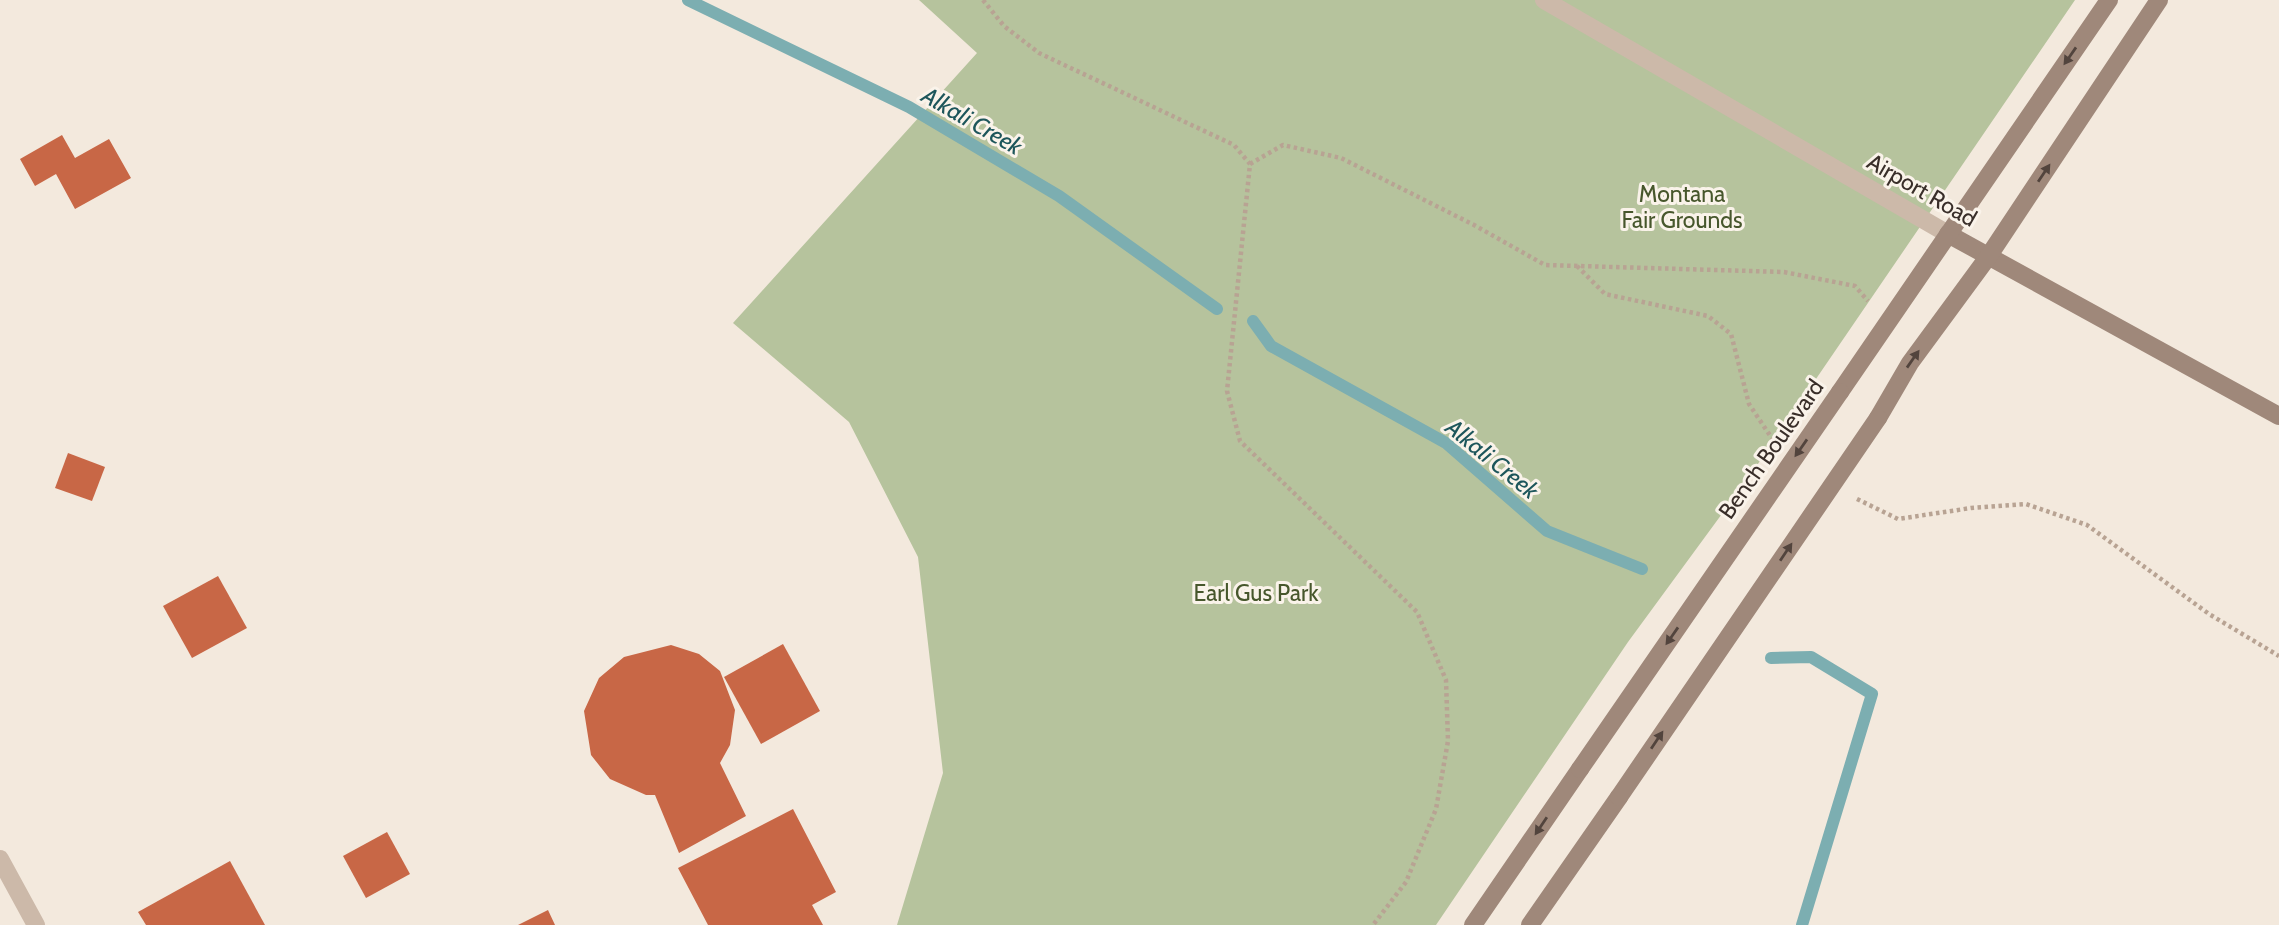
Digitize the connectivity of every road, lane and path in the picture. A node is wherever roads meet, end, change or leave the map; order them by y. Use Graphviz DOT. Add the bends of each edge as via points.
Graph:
graph roads {
  1 [pos="983,0"];
  2 [pos="1544,0"];
  3 [pos="2109,0"];
  4 [pos="2159,0"];
  5 [pos="1250,164"];
  6 [pos="1948,234"];
  7 [pos="1988,257"];
  8 [pos="1577,266"];
  9 [pos="1887,322"];
  10 [pos="2279,416"];
  11 [pos="1782,447"];
  12 [pos="1854,497"];
  13 [pos="2279,656"];
  14 [pos="0,859"];
  15 [pos="36,925"];
  16 [pos="1373,925"];
  17 [pos="1473,925"];
  18 [pos="1530,925"];
  1 -- 5 [label="path" via="1004,26 1039,53 1234,145"];
  2 -- 6 [label="street, Airport Road"];
  3 -- 6 [label="main road, Bench Boulevard, one-way"];
  7 -- 4 [label="main road, one-way"];
  5 -- 8 [label="path" via="1283,145 1341,158 1545,265"];
  5 -- 16 [label="path" via="1227,391 1240,441 1417,612 1446,680 1448,741 1436,809 1406,882"];
  6 -- 7 [label="main road, Airport Road"];
  6 -- 9 [label="main road, Bench Boulevard"];
  7 -- 10 [label="main road, Airport Road"];
  18 -- 7 [label="main road, one-way, bridge" via="1878,418 1910,363"];
  8 -- 9 [label="path" via="1784,272 1854,286"];
  8 -- 11 [label="path" via="1605,294 1708,316 1731,334 1749,404"];
  9 -- 17 [label="main road, Bench Boulevard, one-way, bridge"];
  12 -- 13 [label="path" via="1899,519 2026,504 2087,525 2209,614"];
  14 -- 15 [label="street"];
}
